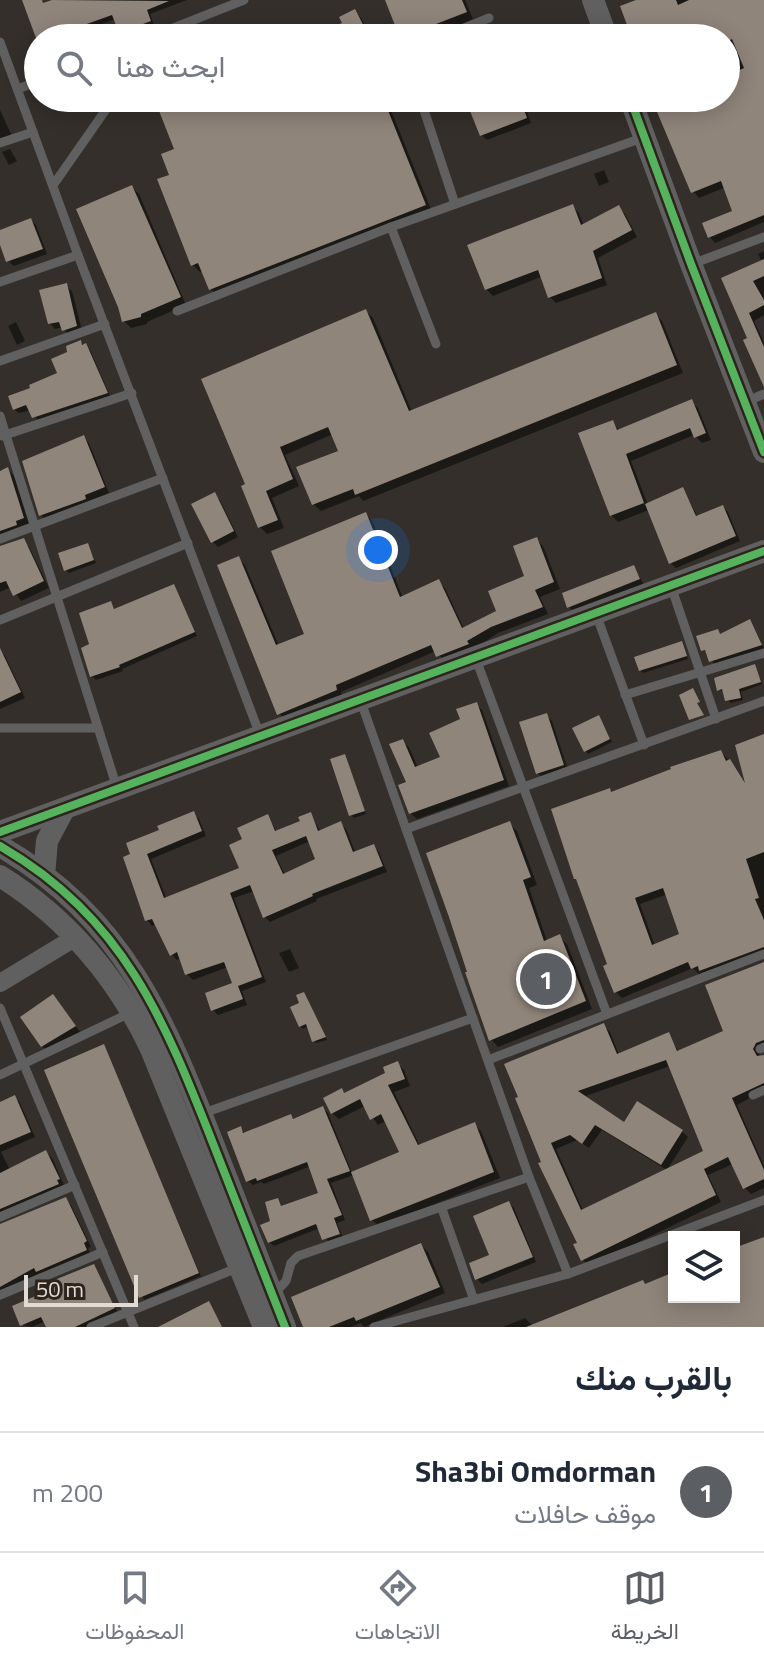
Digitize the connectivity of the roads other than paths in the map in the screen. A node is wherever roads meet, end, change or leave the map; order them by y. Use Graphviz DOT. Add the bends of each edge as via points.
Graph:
graph roads {
  1 [pos="244,0"];
  2 [pos="593,0"];
  3 [pos="489,18"];
  4 [pos="187,24"];
  5 [pos="474,24"];
  6 [pos="602,24"];
  7 [pos="0,42"];
  8 [pos="4,62"];
  9 [pos="24,87"];
  10 [pos="18,89"];
  11 [pos="24,106"];
  12 [pos="26,112"];
  13 [pos="104,112"];
  14 [pos="425,112"];
  15 [pos="635,112"];
  16 [pos="33,132"];
  17 [pos="645,137"];
  18 [pos="0,143"];
  19 [pos="54,184"];
  20 [pos="455,204"];
  21 [pos="391,227"];
  22 [pos="764,237"];
  23 [pos="78,255"];
  24 [pos="691,264"];
  25 [pos="0,282"];
  26 [pos="177,311"];
  27 [pos="105,324"];
  28 [pos="436,344"];
  29 [pos="0,361"];
  30 [pos="132,393"];
  31 [pos="755,398"];
  32 [pos="0,416"];
  33 [pos="3,436"];
  34 [pos="764,452"];
  35 [pos="163,478"];
  36 [pos="35,526"];
  37 [pos="0,539"];
  38 [pos="188,543"];
  39 [pos="764,551"];
  40 [pos="671,586"];
  41 [pos="57,597"];
  42 [pos="596,614"];
  43 [pos="0,620"];
  44 [pos="764,653"];
  45 [pos="474,656"];
  46 [pos="700,673"];
  47 [pos="625,695"];
  48 [pos="360,699"];
  49 [pos="764,701"];
  50 [pos="716,719"];
  51 [pos="0,728"];
  52 [pos="98,728"];
  53 [pos="260,736"];
  54 [pos="644,745"];
  55 [pos="523,787"];
  56 [pos="117,788"];
  57 [pos="64,809"];
  58 [pos="406,829"];
  59 [pos="0,832"];
  60 [pos="0,846"];
  61 [pos="44,875"];
  62 [pos="0,876"];
  63 [pos="76,937"];
  64 [pos="764,954"];
  65 [pos="0,983"];
  66 [pos="152,1001"];
  67 [pos="0,1008"];
  68 [pos="131,1012"];
  69 [pos="607,1014"];
  70 [pos="473,1018"];
  71 [pos="488,1060"];
  72 [pos="23,1066"];
  73 [pos="0,1075"];
  74 [pos="764,1090"];
  75 [pos="753,1095"];
  76 [pos="201,1114"];
  77 [pos="529,1177"];
  78 [pos="75,1185"];
  79 [pos="764,1200"];
  80 [pos="442,1209"];
  81 [pos="0,1217"];
  82 [pos="103,1252"];
  83 [pos="241,1267"];
  84 [pos="568,1274"];
  85 [pos="0,1295"];
  86 [pos="273,1295"];
  87 [pos="474,1300"];
  88 [pos="127,1310"];
  89 [pos="410,1322"];
  90 [pos="91,1327"];
  91 [pos="134,1327"];
  92 [pos="264,1327"];
  93 [pos="285,1327"];
  94 [pos="374,1327"];
  1 -- 4 [label="lane"];
  2 -- 6 [label="street"];
  3 -- 5 [label="lane"];
  7 -- 8 [label="lane"];
  8 -- 10 [label="lane"];
  9 -- 10 [label="lane"];
  10 -- 11 [label="lane"];
  12 -- 16 [label="lane"];
  13 -- 19 [label="lane"];
  14 -- 20 [label="lane"];
  15 -- 17 [label="street"];
  16 -- 18 [label="lane"];
  16 -- 19 [label="lane"];
  17 -- 20 [label="lane"];
  17 -- 24 [label="street"];
  19 -- 23 [label="lane"];
  20 -- 21 [label="lane"];
  21 -- 26 [label="lane"];
  21 -- 28 [label="lane"];
  22 -- 24 [label="lane"];
  23 -- 25 [label="lane"];
  23 -- 27 [label="lane"];
  24 -- 31 [label="street"];
  27 -- 29 [label="lane"];
  27 -- 30 [label="lane"];
  30 -- 33 [label="lane"];
  30 -- 35 [label="lane"];
  31 -- 34 [label="street"];
  32 -- 33 [label="lane"];
  33 -- 36 [label="lane"];
  35 -- 36 [label="lane"];
  35 -- 38 [label="lane"];
  36 -- 37 [label="lane"];
  36 -- 41 [label="lane"];
  38 -- 41 [label="lane"];
  38 -- 53 [label="lane"];
  39 -- 40 [label="street"];
  40 -- 42 [label="street"];
  40 -- 46 [label="lane"];
  41 -- 43 [label="lane"];
  41 -- 52 [label="lane"];
  42 -- 45 [label="street"];
  42 -- 47 [label="lane"];
  44 -- 46 [label="lane"];
  45 -- 48 [label="street"];
  45 -- 55 [label="lane"];
  46 -- 47 [label="lane"];
  46 -- 50 [label="lane"];
  47 -- 54 [label="lane"];
  48 -- 53 [label="street"];
  48 -- 58 [label="lane"];
  49 -- 50 [label="lane"];
  50 -- 54 [label="lane"];
  51 -- 52 [label="lane"];
  52 -- 56 [label="lane"];
  53 -- 56 [label="street"];
  54 -- 55 [label="lane"];
  55 -- 58 [label="lane"];
  55 -- 69 [label="lane"];
  56 -- 57 [label="street"];
  57 -- 59 [label="street"];
  57 -- 61 [label="street" via="47,841"];
  58 -- 70 [label="lane"];
  60 -- 61 [label="street"];
  61 -- 66 [label="street" via="90,916"];
  62 -- 63 [label="street" via="49,910"];
  63 -- 65 [label="street"];
  63 -- 68 [label="street"];
  64 -- 69 [label="lane"];
  66 -- 68 [label="lane"];
  66 -- 76 [label="street"];
  67 -- 72 [label="lane"];
  68 -- 72 [label="lane"];
  68 -- 83 [label="street"];
  69 -- 71 [label="lane"];
  70 -- 71 [label="lane"];
  70 -- 76 [label="lane"];
  71 -- 77 [label="lane"];
  72 -- 73 [label="lane"];
  72 -- 78 [label="lane"];
  74 -- 75 [label="lane"];
  76 -- 86 [label="street"];
  77 -- 80 [label="lane"];
  77 -- 84 [label="lane"];
  78 -- 81 [label="lane"];
  78 -- 82 [label="lane"];
  79 -- 84 [label="lane"];
  80 -- 86 [label="lane" via="298,1256"];
  80 -- 87 [label="lane"];
  82 -- 85 [label="lane"];
  82 -- 88 [label="lane"];
  83 -- 88 [label="lane"];
  83 -- 92 [label="street"];
  84 -- 87 [label="lane"];
  86 -- 93 [label="street"];
  87 -- 89 [label="lane"];
  88 -- 90 [label="lane"];
  88 -- 91 [label="lane"];
  89 -- 94 [label="lane"];
}
